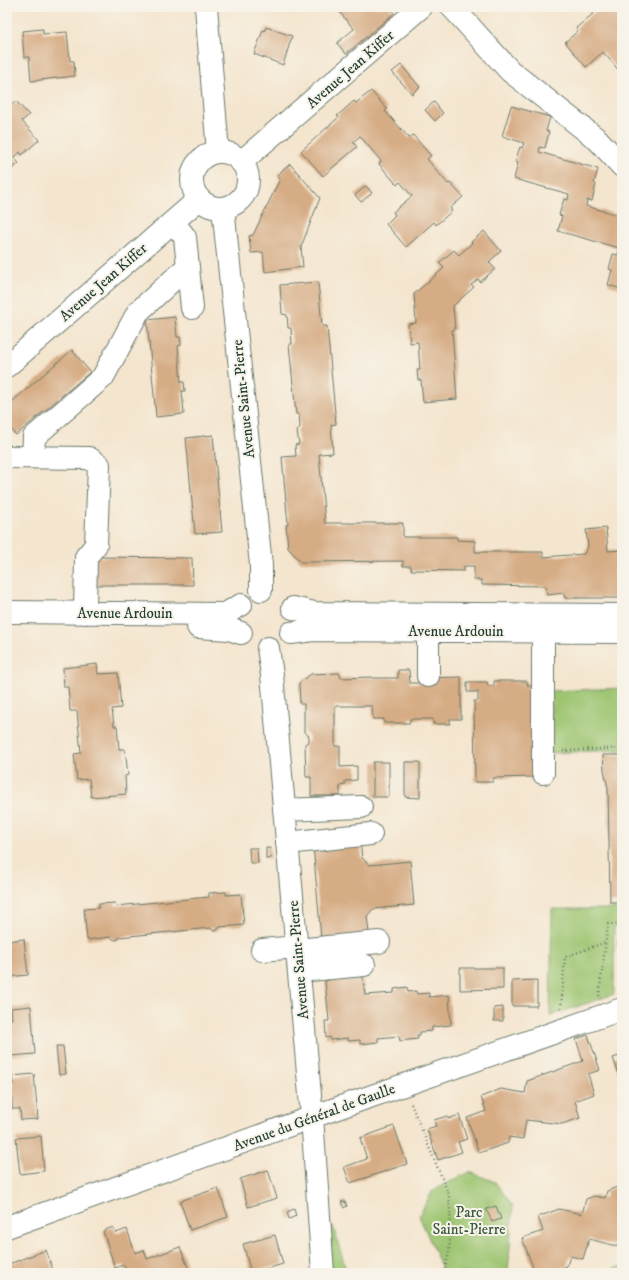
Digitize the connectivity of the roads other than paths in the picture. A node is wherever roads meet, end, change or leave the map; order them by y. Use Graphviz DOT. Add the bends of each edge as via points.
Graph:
graph roads {
  1 [pos="206,7"];
  2 [pos="421,7"];
  3 [pos="452,7"];
  4 [pos="218,152"];
  5 [pos="241,162"];
  6 [pos="622,166"];
  7 [pos="199,199"];
  8 [pos="223,208"];
  9 [pos="173,222"];
  10 [pos="188,266"];
  11 [pos="192,308"];
  12 [pos="7,366"];
  13 [pos="7,457"];
  14 [pos="33,457"];
  15 [pos="261,590"];
  16 [pos="241,605"];
  17 [pos="293,608"];
  18 [pos="7,612"];
  19 [pos="85,613"];
  20 [pos="622,615"];
  21 [pos="7,627"];
  22 [pos="428,631"];
  23 [pos="543,631"];
  24 [pos="622,632"];
  25 [pos="241,633"];
  26 [pos="291,633"];
  27 [pos="268,648"];
  28 [pos="428,676"];
  29 [pos="543,773"];
  30 [pos="361,807"];
  31 [pos="284,810"];
  32 [pos="371,834"];
  33 [pos="287,843"];
  34 [pos="379,942"];
  35 [pos="297,948"];
  36 [pos="262,950"];
  37 [pos="364,965"];
  38 [pos="299,971"];
  39 [pos="622,1009"];
  40 [pos="312,1117"];
  41 [pos="7,1227"];
  42 [pos="323,1273"];
  1 -- 4 [label="street"];
  2 -- 5 [label="street, Avenue Jean Kiffer"];
  3 -- 6 [label="street" via="510,71 598,140"];
  4 -- 5 [label="street" via="231,154"];
  4 -- 7 [label="street" via="203,158 195,168 192,180"];
  5 -- 8 [label="street" via="248,178 246,190 239,201"];
  7 -- 8 [label="street" via="212,207"];
  7 -- 9 [label="street, Avenue Jean Kiffer"];
  8 -- 15 [label="street, Avenue Saint-Pierre" via="261,565"];
  9 -- 10 [label="street" via="185,237"];
  9 -- 12 [label="street, Avenue Jean Kiffer"];
  10 -- 11 [label="street"];
  10 -- 14 [label="street" via="138,312 103,377 34,438"];
  13 -- 14 [label="street"];
  14 -- 19 [label="street" via="89,458 99,465 96,545 86,557"];
  15 -- 16 [label="street" via="253,593"];
  15 -- 17 [label="street" via="280,594"];
  16 -- 19 [label="street, Avenue Ardouin" via="225,614"];
  16 -- 25 [label="street" via="238,614"];
  17 -- 20 [label="street, Avenue Ardouin" via="314,613"];
  17 -- 26 [label="street" via="294,625"];
  18 -- 19 [label="street, Avenue Ardouin"];
  21 -- 25 [label="street, Avenue Ardouin" via="216,628"];
  22 -- 23 [label="street, Avenue Ardouin"];
  22 -- 26 [label="street, Avenue Ardouin" via="313,630"];
  22 -- 28 [label="street"];
  23 -- 24 [label="street, Avenue Ardouin"];
  23 -- 29 [label="street"];
  25 -- 27 [label="street" via="252,644"];
  26 -- 27 [label="street" via="285,640"];
  27 -- 31 [label="street, Avenue Saint-Pierre"];
  30 -- 31 [label="street"];
  31 -- 33 [label="street, Avenue Saint-Pierre"];
  32 -- 33 [label="street"];
  33 -- 35 [label="street, Avenue Saint-Pierre"];
  34 -- 35 [label="street"];
  35 -- 36 [label="street"];
  35 -- 38 [label="street, Avenue Saint-Pierre"];
  37 -- 38 [label="street"];
  38 -- 40 [label="street, Avenue Saint-Pierre"];
  39 -- 40 [label="street, Avenue du Général de Gaulle"];
  40 -- 41 [label="street, Avenue du Général de Gaulle"];
  40 -- 42 [label="street, Avenue Saint-Pierre"];
}
